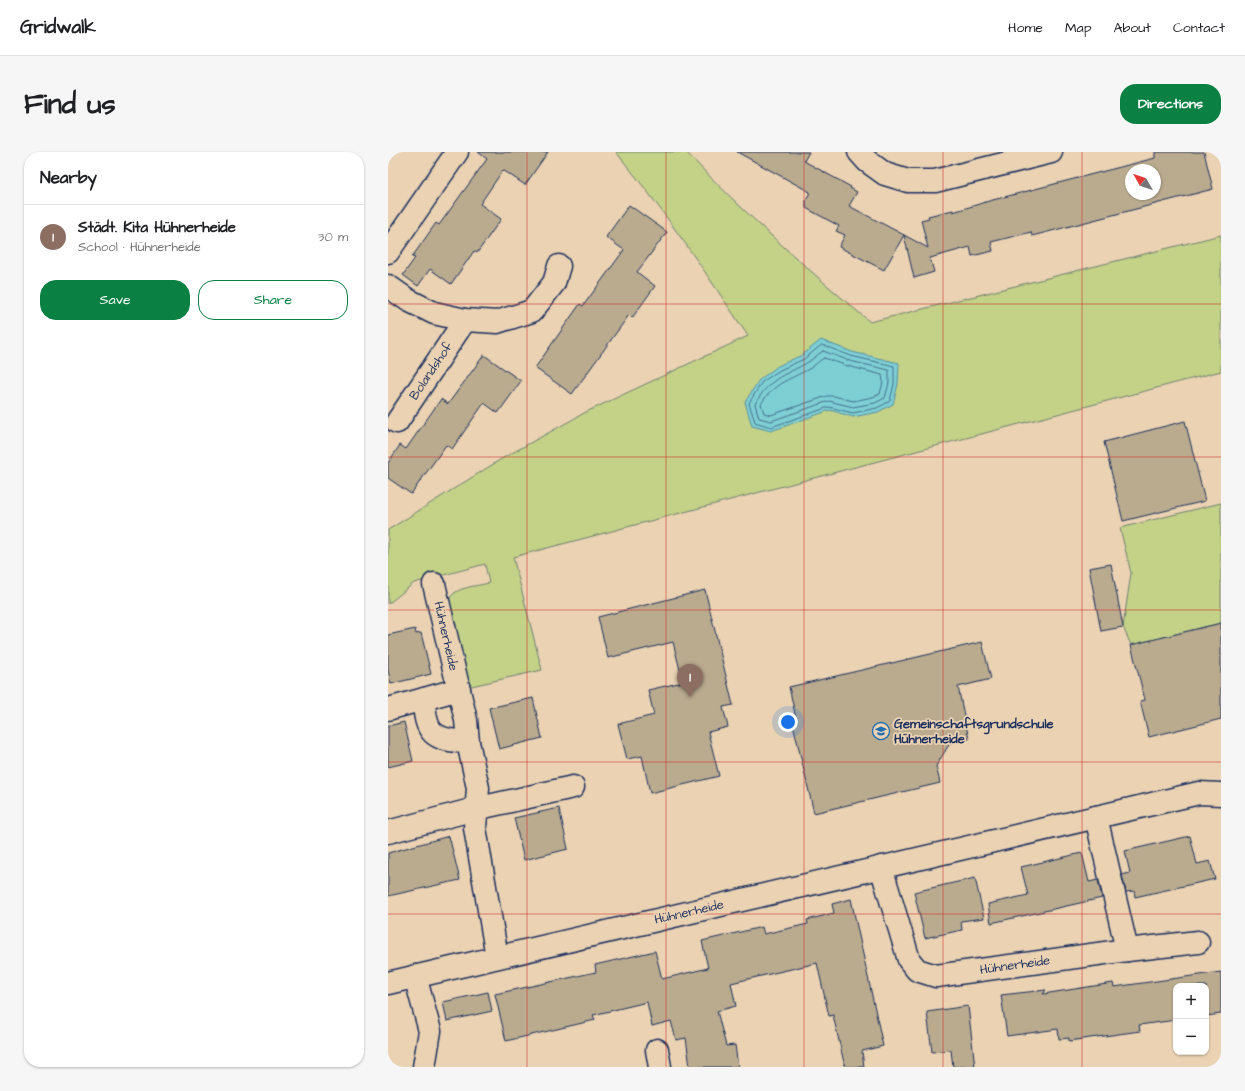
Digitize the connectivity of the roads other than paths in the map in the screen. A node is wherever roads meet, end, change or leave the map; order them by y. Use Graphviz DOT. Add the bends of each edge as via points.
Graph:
graph roads {
  1 [pos="457,152"];
  2 [pos="859,152"];
  3 [pos="1050,152"];
  4 [pos="388,252"];
  5 [pos="558,266"];
  6 [pos="388,286"];
  7 [pos="466,320"];
  8 [pos="397,422"];
  9 [pos="434,584"];
  10 [pos="459,689"];
  11 [pos="424,699"];
  12 [pos="388,709"];
  13 [pos="468,742"];
  14 [pos="572,787"];
  15 [pos="1221,794"];
  16 [pos="475,809"];
  17 [pos="1096,817"];
  18 [pos="388,832"];
  19 [pos="881,867"];
  20 [pos="1198,942"];
  21 [pos="1127,950"];
  22 [pos="497,957"];
  23 [pos="415,976"];
  24 [pos="388,983"];
  25 [pos="424,1067"];
  1 -- 4 [label="street"];
  2 -- 3 [label="street" via="885,174 908,181 934,181"];
  5 -- 7 [label="street" via="554,282 532,312 497,322"];
  6 -- 7 [label="street" via="434,313"];
  7 -- 8 [label="street, Bolandshof"];
  9 -- 10 [label="street, Hühnerheide"];
  10 -- 11 [label="street"];
  10 -- 13 [label="street, Hühnerheide"];
  11 -- 12 [label="street"];
  11 -- 13 [label="street" via="425,720 429,729 438,737 449,741"];
  13 -- 16 [label="street, Hühnerheide" via="478,788"];
  14 -- 16 [label="street"];
  15 -- 17 [label="street, Hühnerheide" via="1199,793"];
  16 -- 18 [label="street"];
  16 -- 22 [label="street, Hühnerheide" via="475,828"];
  17 -- 19 [label="street, Hühnerheide"];
  17 -- 21 [label="street"];
  19 -- 21 [label="street, Hühnerheide" via="908,960 917,970 936,976"];
  19 -- 22 [label="street, Hühnerheide"];
  20 -- 21 [label="street, Hühnerheide"];
  22 -- 23 [label="street, Hühnerheide"];
  23 -- 24 [label="street, Hühnerheide"];
  23 -- 25 [label="street" via="430,1030"];
}
